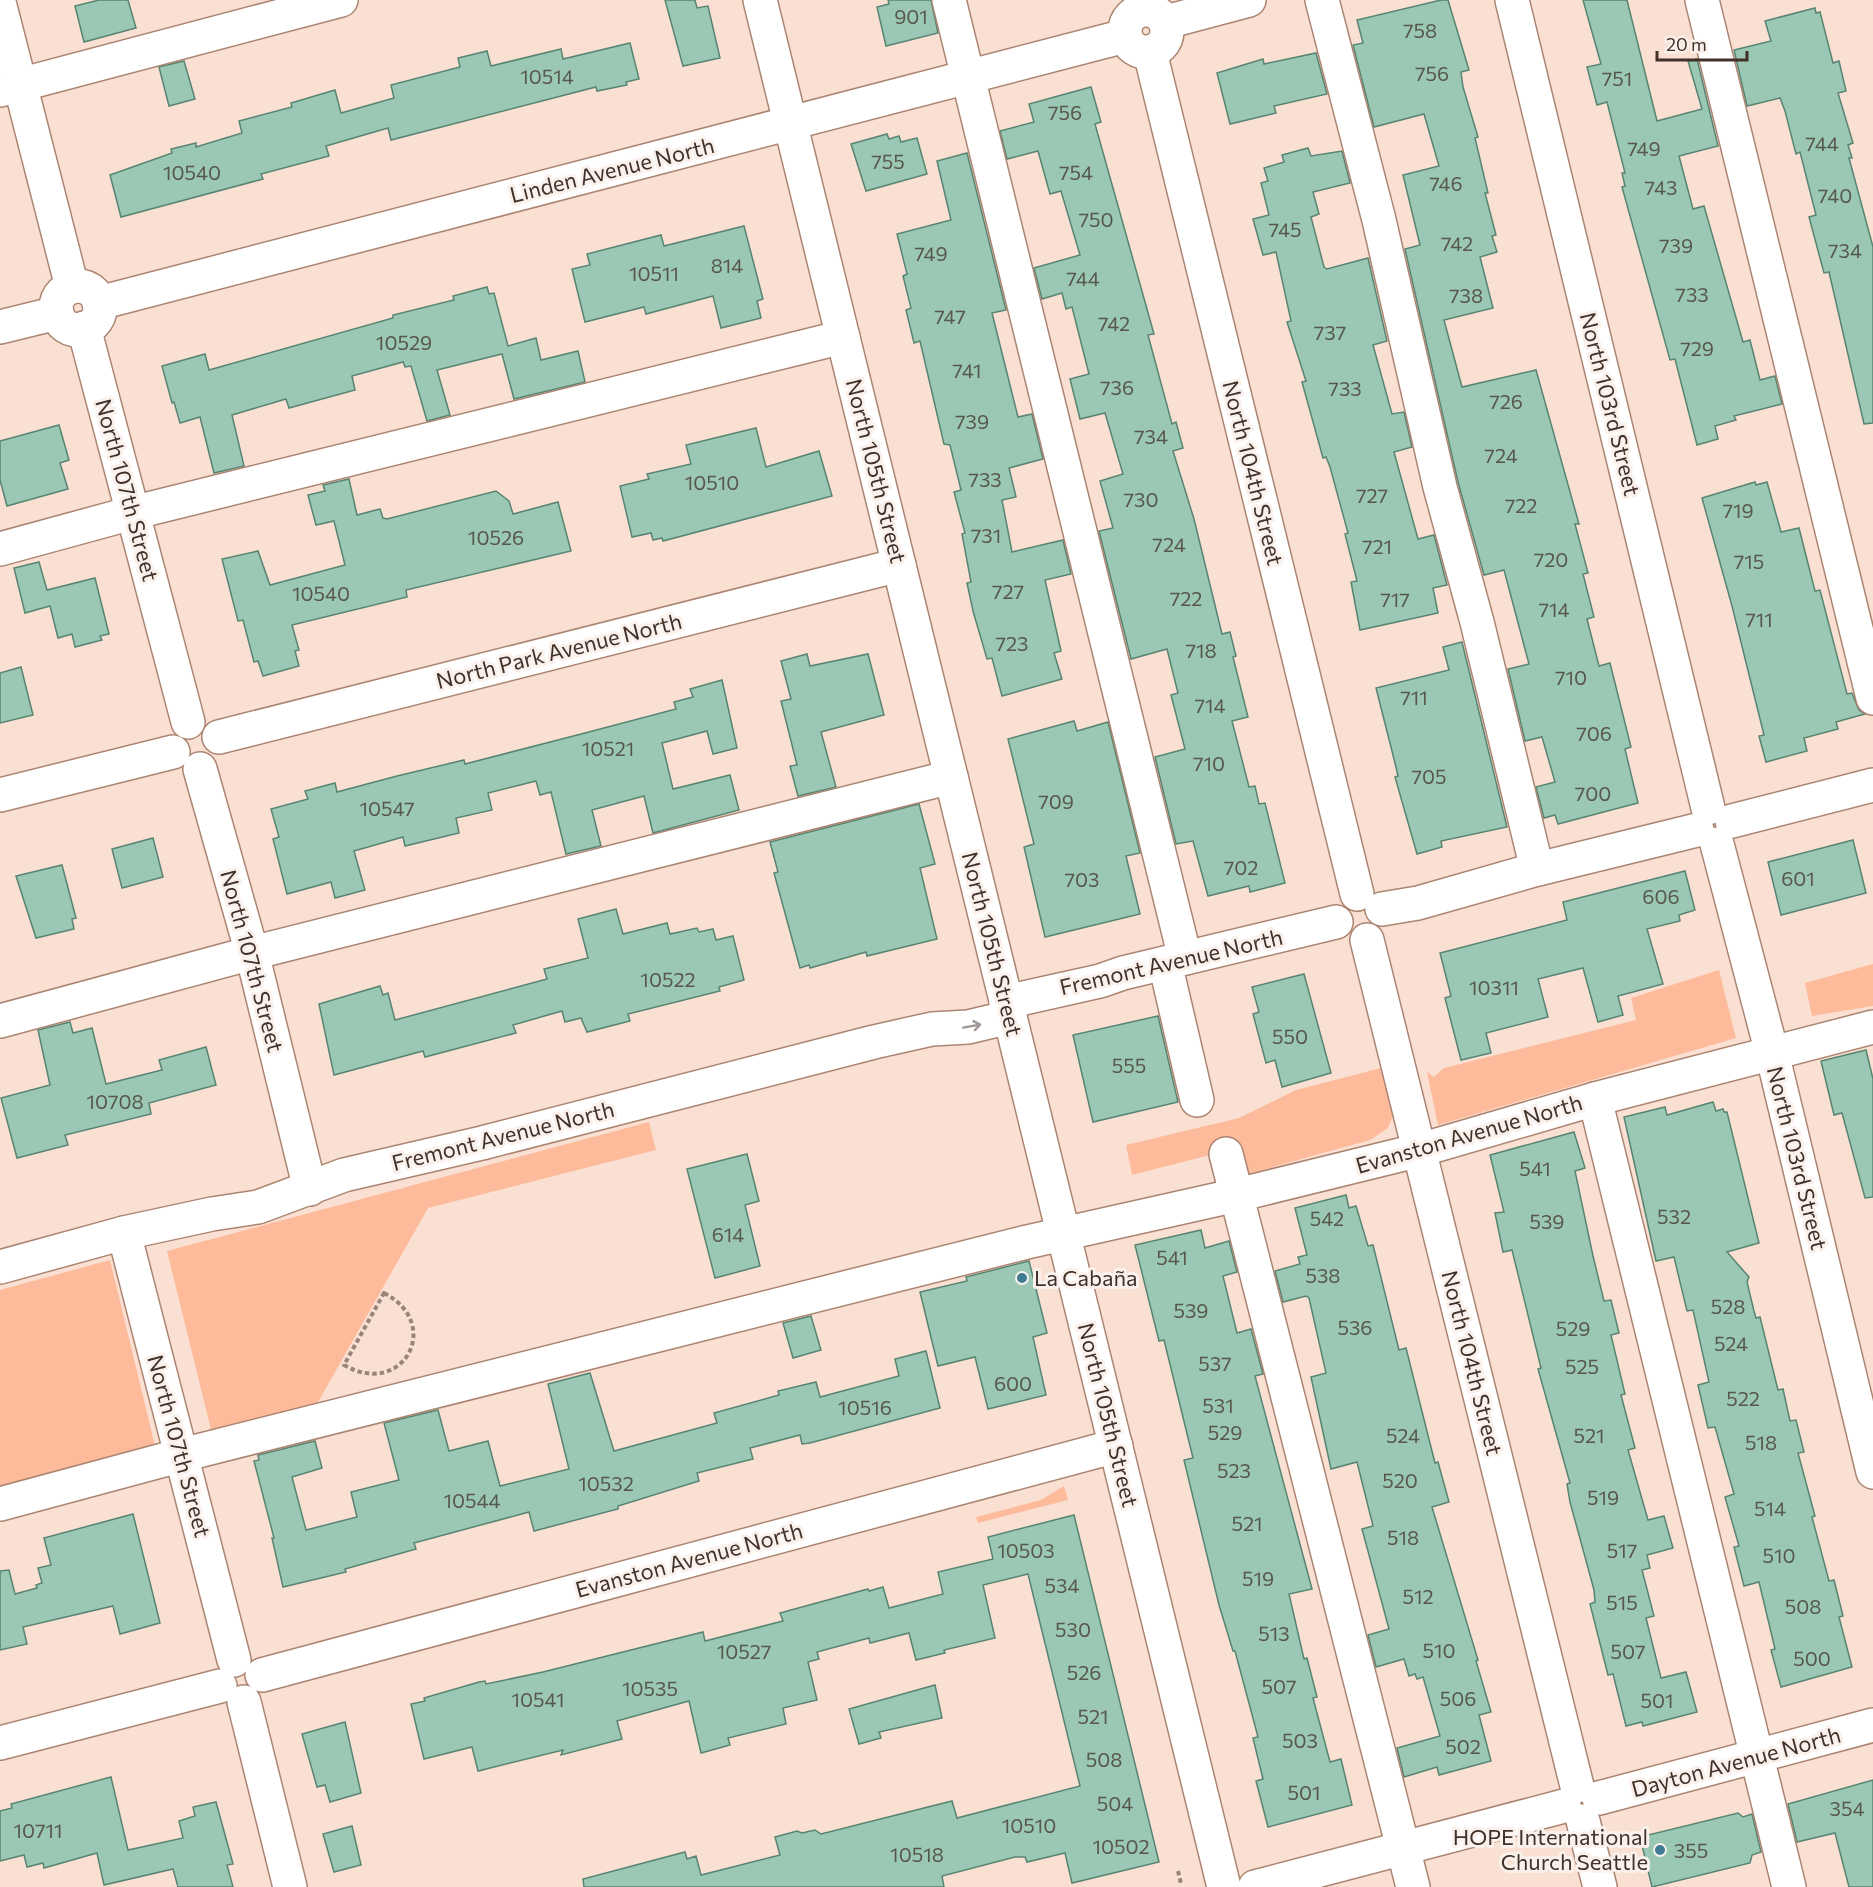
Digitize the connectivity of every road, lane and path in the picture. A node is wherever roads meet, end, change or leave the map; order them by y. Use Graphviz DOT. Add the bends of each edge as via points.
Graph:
graph roads {
  1 [pos="341,0"];
  2 [pos="760,0"];
  3 [pos="949,0"];
  4 [pos="1249,0"];
  5 [pos="1322,0"];
  6 [pos="1512,0"];
  7 [pos="1702,0"];
  8 [pos="0,6"];
  9 [pos="1145,24"];
  10 [pos="968,76"];
  11 [pos="10,87"];
  12 [pos="791,124"];
  13 [pos="78,308"];
  14 [pos="0,327"];
  15 [pos="843,337"];
  16 [pos="132,513"];
  17 [pos="0,549"];
  18 [pos="900,565"];
  19 [pos="1873,698"];
  20 [pos="188,722"];
  21 [pos="219,737"];
  22 [pos="173,752"];
  23 [pos="200,769"];
  24 [pos="951,777"];
  25 [pos="1873,785"];
  26 [pos="0,795"];
  27 [pos="1714,826"];
  28 [pos="1537,869"];
  29 [pos="1369,901"];
  30 [pos="1336,922"];
  31 [pos="1367,940"];
  32 [pos="252,953"];
  33 [pos="1175,960"];
  34 [pos="1008,1009"];
  35 [pos="0,1022"];
  36 [pos="1873,1027"];
  37 [pos="1772,1053"];
  38 [pos="1595,1099"];
  39 [pos="1197,1100"];
  40 [pos="1420,1150"];
  41 [pos="1226,1154"];
  42 [pos="310,1189"];
  43 [pos="1237,1195"];
  44 [pos="124,1233"];
  45 [pos="1064,1233"];
  46 [pos="0,1268"];
  47 [pos="344,1365"];
  48 [pos="1116,1446"];
  49 [pos="182,1455"];
  50 [pos="1873,1472"];
  51 [pos="0,1504"];
  52 [pos="240,1681"];
  53 [pos="1873,1725"];
  54 [pos="0,1743"];
  55 [pos="1758,1755"];
  56 [pos="1581,1803"];
  57 [pos="1404,1848"];
  58 [pos="1178,1871"];
  59 [pos="1181,1884"];
  60 [pos="290,1887"];
  61 [pos="1224,1887"];
  62 [pos="1255,1887"];
  63 [pos="1413,1887"];
  64 [pos="1600,1887"];
  65 [pos="1790,1887"];
  1 -- 11 [label="street"];
  2 -- 12 [label="street, North 105th Street"];
  3 -- 10 [label="street"];
  4 -- 9 [label="street, Linden Avenue North"];
  5 -- 28 [label="street"];
  6 -- 27 [label="street, North 103rd Street"];
  7 -- 19 [label="street"];
  8 -- 11 [label="street, North 107th Street"];
  9 -- 10 [label="street, Linden Avenue North"];
  9 -- 29 [label="street, North 104th Street"];
  10 -- 12 [label="street, Linden Avenue North"];
  10 -- 33 [label="street"];
  11 -- 13 [label="street, North 107th Street"];
  12 -- 13 [label="street, Linden Avenue North"];
  12 -- 15 [label="street, North 105th Street"];
  13 -- 14 [label="street, Linden Avenue North"];
  13 -- 16 [label="street, North 107th Street"];
  15 -- 16 [label="street"];
  15 -- 18 [label="street, North 105th Street"];
  16 -- 17 [label="street"];
  16 -- 20 [label="street, North 107th Street"];
  18 -- 21 [label="street, North Park Avenue North"];
  18 -- 24 [label="street, North 105th Street"];
  20 -- 21 [label="street" via="201,720"];
  20 -- 22 [label="street" via="173,735"];
  21 -- 23 [label="street" via="219,753 210,765"];
  22 -- 23 [label="street" via="182,765"];
  22 -- 26 [label="street"];
  23 -- 32 [label="street, North 107th Street"];
  24 -- 32 [label="street"];
  24 -- 34 [label="street, North 105th Street"];
  25 -- 27 [label="street"];
  27 -- 28 [label="street"];
  27 -- 37 [label="street, North 103rd Street"];
  28 -- 29 [label="street" via="1418,903"];
  29 -- 30 [label="street" via="1345,898"];
  29 -- 31 [label="street" via="1384,920 1382,927"];
  30 -- 31 [label="street" via="1348,939"];
  30 -- 33 [label="street, Fremont Avenue North"];
  31 -- 40 [label="street, North 104th Street"];
  32 -- 35 [label="street"];
  32 -- 42 [label="street, North 107th Street"];
  33 -- 34 [label="street, Fremont Avenue North"];
  33 -- 39 [label="street"];
  42 -- 34 [label="street, Fremont Avenue North, one-way" via="344,1175 932,1029 968,1027"];
  34 -- 45 [label="street, North 105th Street"];
  36 -- 37 [label="street, Evanston Avenue North"];
  37 -- 38 [label="street, Evanston Avenue North"];
  37 -- 50 [label="street, North 103rd Street"];
  38 -- 40 [label="street, Evanston Avenue North"];
  38 -- 55 [label="street"];
  40 -- 43 [label="street, Evanston Avenue North"];
  40 -- 56 [label="street, North 104th Street"];
  41 -- 43 [label="street"];
  42 -- 44 [label="street, Fremont Avenue North" via="258,1207"];
  43 -- 45 [label="street, Evanston Avenue North"];
  43 -- 57 [label="street"];
  44 -- 46 [label="street, Fremont Avenue North"];
  44 -- 49 [label="street, North 107th Street"];
  45 -- 48 [label="street, North 105th Street"];
  45 -- 49 [label="street, Evanston Avenue North"];
  47 -- 47 [label="path" via="384,1293 397,1300 411,1317 414,1329 405,1359 398,1367 380,1374"];
  48 -- 52 [label="street, Evanston Avenue North"];
  48 -- 61 [label="street, North 105th Street"];
  49 -- 51 [label="street, Evanston Avenue North"];
  49 -- 52 [label="street, North 107th Street"];
  52 -- 54 [label="street, Evanston Avenue North"];
  52 -- 60 [label="street, North 107th Street"];
  53 -- 55 [label="street, Dayton Avenue North"];
  55 -- 56 [label="street, Dayton Avenue North"];
  55 -- 65 [label="street"];
  56 -- 57 [label="street, Dayton Avenue North"];
  56 -- 64 [label="street, North 104th Street"];
  57 -- 62 [label="street, Dayton Avenue North"];
  57 -- 63 [label="street"];
  58 -- 59 [label="path"];
}
